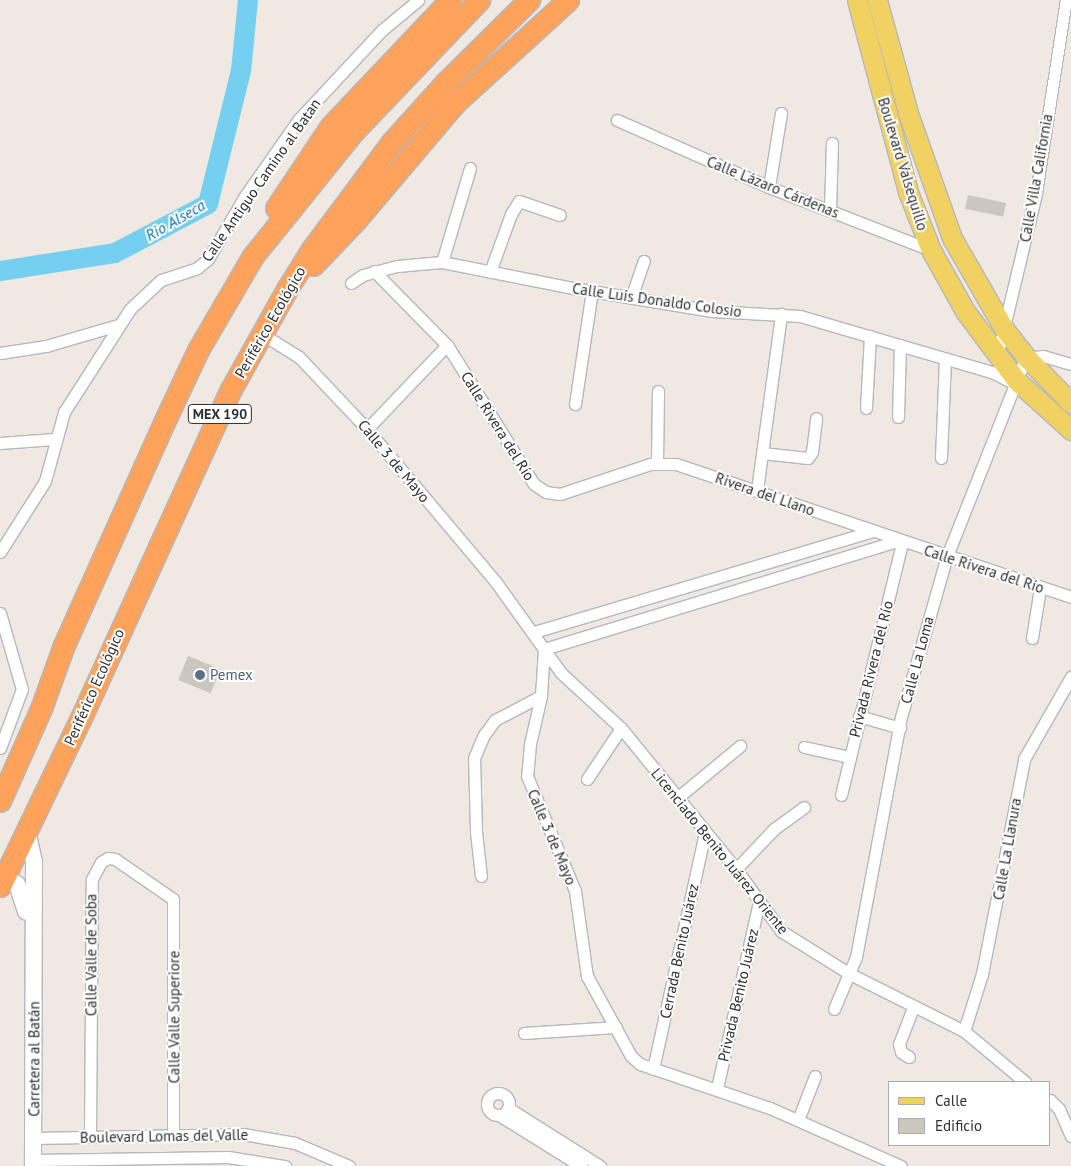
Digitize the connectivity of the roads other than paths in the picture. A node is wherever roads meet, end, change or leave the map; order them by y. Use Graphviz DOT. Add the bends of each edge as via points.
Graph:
graph roads {
  1 [pos="418,0"];
  2 [pos="450,0"];
  3 [pos="479,0"];
  4 [pos="529,0"];
  5 [pos="568,0"];
  6 [pos="856,0"];
  7 [pos="877,0"];
  8 [pos="1066,0"];
  9 [pos="781,114"];
  10 [pos="617,120"];
  11 [pos="832,143"];
  12 [pos="470,168"];
  13 [pos="769,187"];
  14 [pos="830,210"];
  15 [pos="560,215"];
  16 [pos="930,250"];
  17 [pos="253,256"];
  18 [pos="644,261"];
  19 [pos="442,262"];
  20 [pos="374,271"];
  21 [pos="490,272"];
  22 [pos="351,283"];
  23 [pos="287,289"];
  24 [pos="592,290"];
  25 [pos="632,296"];
  26 [pos="781,314"];
  27 [pos="118,325"];
  28 [pos="1005,330"];
  29 [pos="262,334"];
  30 [pos="870,336"];
  31 [pos="447,344"];
  32 [pos="900,345"];
  33 [pos="0,353"];
  34 [pos="944,359"];
  35 [pos="1028,359"];
  36 [pos="995,364"];
  37 [pos="1071,364"];
  38 [pos="1016,382"];
  39 [pos="658,391"];
  40 [pos="1071,403"];
  41 [pos="575,404"];
  42 [pos="866,408"];
  43 [pos="898,417"];
  44 [pos="816,418"];
  45 [pos="367,429"];
  46 [pos="1071,430"];
  47 [pos="54,439"];
  48 [pos="0,443"];
  49 [pos="762,453"];
  50 [pos="941,458"];
  51 [pos="657,463"];
  52 [pos="757,490"];
  53 [pos="872,532"];
  54 [pos="900,542"];
  55 [pos="1,547"];
  56 [pos="947,556"];
  57 [pos="752,567"];
  58 [pos="756,584"];
  59 [pos="1040,588"];
  60 [pos="1071,597"];
  61 [pos="630,604"];
  62 [pos="0,613"];
  63 [pos="636,621"];
  64 [pos="534,632"];
  65 [pos="1032,638"];
  66 [pos="544,649"];
  67 [pos="1071,677"];
  68 [pos="541,696"];
  69 [pos="859,716"];
  70 [pos="621,728"];
  71 [pos="900,728"];
  72 [pos="740,746"];
  73 [pos="804,747"];
  74 [pos="0,748"];
  75 [pos="850,757"];
  76 [pos="6,769"];
  77 [pos="587,779"];
  78 [pos="841,795"];
  79 [pos="677,798"];
  80 [pos="0,802"];
  81 [pos="804,807"];
  82 [pos="27,831"];
  83 [pos="705,832"];
  84 [pos="736,869"];
  85 [pos="481,876"];
  86 [pos="2,881"];
  87 [pos="173,900"];
  88 [pos="759,902"];
  89 [pos="34,951"];
  90 [pos="850,974"];
  91 [pos="913,1007"];
  92 [pos="834,1008"];
  93 [pos="616,1028"];
  94 [pos="964,1031"];
  95 [pos="524,1033"];
  96 [pos="909,1057"];
  97 [pos="653,1069"];
  98 [pos="815,1076"];
  99 [pos="1025,1081"];
  100 [pos="717,1088"];
  101 [pos="1051,1101"];
  102 [pos="798,1120"];
  103 [pos="148,1135"];
  104 [pos="173,1135"];
  105 [pos="1071,1136"];
  106 [pos="90,1137"];
  107 [pos="34,1138"];
  108 [pos="150,1158"];
  109 [pos="98,1162"];
  110 [pos="190,1162"];
  111 [pos="34,1163"];
  112 [pos="273,1165"];
  113 [pos="285,1166"];
  114 [pos="349,1166"];
  115 [pos="581,1166"];
  116 [pos="600,1166"];
  117 [pos="902,1166"];
  1 -- 27 [label="street, Calle Antiguo Camino al Batan" via="382,30 299,119 245,196 208,259 197,268 169,276 153,286"];
  2 -- 17 [label="highway" via="330,127 276,208"];
  3 -- 17 [label="highway, MEX 190" via="354,131"];
  4 -- 23 [label="highway, Periférico Ecológico / MEX 190" via="446,82 391,143 312,249"];
  5 -- 23 [label="highway" via="455,103 356,220"];
  6 -- 16 [label="main road, Boulevard Valsequillo" via="908,192"];
  7 -- 28 [label="main road, Boulevard Valsequillo" via="912,124 952,238"];
  8 -- 28 [label="street, Calle Villa California" via="1036,193"];
  9 -- 13 [label="street"];
  10 -- 13 [label="street, Calle Lázaro Cárdenas"];
  11 -- 14 [label="street"];
  12 -- 19 [label="street"];
  13 -- 14 [label="street, Calle Lázaro Cárdenas"];
  14 -- 16 [label="street, Calle Lázaro Cárdenas"];
  15 -- 21 [label="street" via="519,201"];
  16 -- 36 [label="main road, Boulevard Valsequillo"];
  17 -- 76 [label="highway, MEX 190" via="198,350 166,416 64,645 50,688"];
  18 -- 25 [label="street"];
  19 -- 20 [label="street, Calle Luis Donaldo Colosio" via="420,262"];
  19 -- 21 [label="street, Calle Luis Donaldo Colosio"];
  20 -- 22 [label="street, Calle Luis Donaldo Colosio"];
  20 -- 31 [label="street, Calle Rivera del Río"];
  21 -- 24 [label="street, Calle Luis Donaldo Colosio"];
  23 -- 29 [label="highway, Periférico Ecológico / MEX 190"];
  24 -- 25 [label="street, Calle Luis Donaldo Colosio"];
  24 -- 41 [label="street"];
  25 -- 26 [label="street, Calle Luis Donaldo Colosio" via="724,312"];
  26 -- 30 [label="street, Calle Luis Donaldo Colosio" via="817,320"];
  26 -- 49 [label="street"];
  27 -- 33 [label="street" via="46,346"];
  27 -- 47 [label="street" via="68,406"];
  28 -- 35 [label="main road, Boulevard Valsequillo"];
  28 -- 36 [label="street, Calle Villa California"];
  29 -- 45 [label="street, Calle 3 de Mayo" via="299,357"];
  29 -- 82 [label="highway, Periférico Ecológico / MEX 190" via="230,391"];
  30 -- 32 [label="street, Calle Luis Donaldo Colosio"];
  30 -- 42 [label="street"];
  31 -- 45 [label="street"];
  31 -- 51 [label="street, Calle Rivera del Río" via="540,489 560,494"];
  32 -- 34 [label="street, Calle Luis Donaldo Colosio"];
  32 -- 43 [label="street"];
  34 -- 36 [label="street, Calle Luis Donaldo Colosio"];
  34 -- 50 [label="street"];
  35 -- 37 [label="street" via="1043,356"];
  35 -- 38 [label="street, Calle La Loma"];
  35 -- 40 [label="main road, Boulevard Valsequillo"];
  36 -- 38 [label="main road, Boulevard Valsequillo"];
  38 -- 46 [label="main road, Boulevard Valsequillo"];
  38 -- 56 [label="street, Calle La Loma"];
  39 -- 51 [label="street"];
  44 -- 49 [label="street" via="812,452 808,458"];
  45 -- 64 [label="street, Calle 3 de Mayo"];
  47 -- 48 [label="street"];
  47 -- 55 [label="street" via="45,481"];
  49 -- 52 [label="street"];
  51 -- 52 [label="street, Rivera del Llano" via="676,464"];
  52 -- 53 [label="street, Rivera del Llano"];
  53 -- 54 [label="street, Calle Rivera del Río"];
  53 -- 57 [label="street"];
  54 -- 56 [label="street, Calle Rivera del Río"];
  54 -- 58 [label="street"];
  54 -- 69 [label="street, Privada Rivera del Río"];
  56 -- 59 [label="street, Calle Rivera del Río"];
  56 -- 71 [label="street, Calle La Loma"];
  57 -- 58 [label="street"];
  57 -- 61 [label="street"];
  58 -- 63 [label="street"];
  59 -- 60 [label="street, Calle Rivera del Río"];
  59 -- 65 [label="street"];
  61 -- 63 [label="street"];
  61 -- 64 [label="street"];
  62 -- 74 [label="street" via="22,689"];
  63 -- 66 [label="street"];
  64 -- 66 [label="street, Calle 3 de Mayo"];
  66 -- 68 [label="street, Calle 3 de Mayo"];
  66 -- 70 [label="street, Licenciado Benito Juárez Oriente" via="565,678"];
  67 -- 94 [label="street, Calle La Llanura" via="1024,759 982,974"];
  68 -- 85 [label="street" via="495,720 474,758"];
  68 -- 93 [label="street, Calle 3 de Mayo" via="527,764 529,786 575,891 587,976"];
  69 -- 71 [label="street"];
  69 -- 75 [label="street, Privada Rivera del Río"];
  70 -- 77 [label="street"];
  70 -- 79 [label="street, Licenciado Benito Juárez Oriente"];
  71 -- 90 [label="street, Calle La Loma" via="870,891"];
  72 -- 79 [label="street"];
  73 -- 75 [label="street"];
  75 -- 78 [label="street, Privada Rivera del Río"];
  76 -- 80 [label="highway, MEX 190"];
  79 -- 83 [label="street, Licenciado Benito Juárez Oriente"];
  81 -- 84 [label="street" via="774,829"];
  82 -- 86 [label="highway, Periférico Ecológico / MEX 190"];
  82 -- 89 [label="street, Carretera al Batán" via="34,861"];
  83 -- 84 [label="street, Licenciado Benito Juárez Oriente"];
  83 -- 97 [label="street, Cerrada Benito Juárez"];
  84 -- 88 [label="street, Licenciado Benito Juárez Oriente"];
  86 -- 89 [label="street, Carretera al Batán" via="17,884 22,892"];
  87 -- 104 [label="street, Calle Valle Superiore"];
  87 -- 106 [label="street, Calle Valle de Soba" via="115,859 108,858 94,872"];
  88 -- 90 [label="street, Licenciado Benito Juárez Oriente" via="787,937"];
  88 -- 100 [label="street, Privada Benito Juárez"];
  89 -- 107 [label="street, Carretera al Batán"];
  90 -- 91 [label="street, Licenciado Benito Juárez Oriente"];
  90 -- 92 [label="street, Calle La Loma"];
  91 -- 94 [label="street, Licenciado Benito Juárez Oriente"];
  91 -- 96 [label="street" via="899,1044 901,1052"];
  93 -- 95 [label="street"];
  93 -- 97 [label="street, Calle 3 de Mayo" via="634,1059"];
  94 -- 99 [label="street, Licenciado Benito Juárez Oriente"];
  97 -- 100 [label="street, Calle 3 de Mayo"];
  98 -- 102 [label="street"];
  100 -- 102 [label="street, Calle 3 de Mayo"];
  101 -- 105 [label="street" via="1059,1109"];
  102 -- 117 [label="street, Calle 3 de Mayo"];
  103 -- 104 [label="street, Boulevard Lomas del Valle"];
  103 -- 106 [label="street, Boulevard Lomas del Valle"];
  103 -- 108 [label="street"];
  104 -- 114 [label="street, Boulevard Lomas del Valle" via="229,1133 276,1139 322,1153"];
  106 -- 107 [label="street, Boulevard Lomas del Valle"];
  107 -- 111 [label="street, Carretera al Batán"];
  108 -- 109 [label="street, Boulevard Lomas del Valle"];
  108 -- 110 [label="street, Boulevard Lomas del Valle"];
  109 -- 111 [label="street, Boulevard Lomas del Valle"];
  110 -- 112 [label="street, Boulevard Lomas del Valle" via="228,1157"];
  112 -- 113 [label="street, Boulevard Lomas del Valle"];
  115 -- 116 [label="street" via="503,1112"];
}
